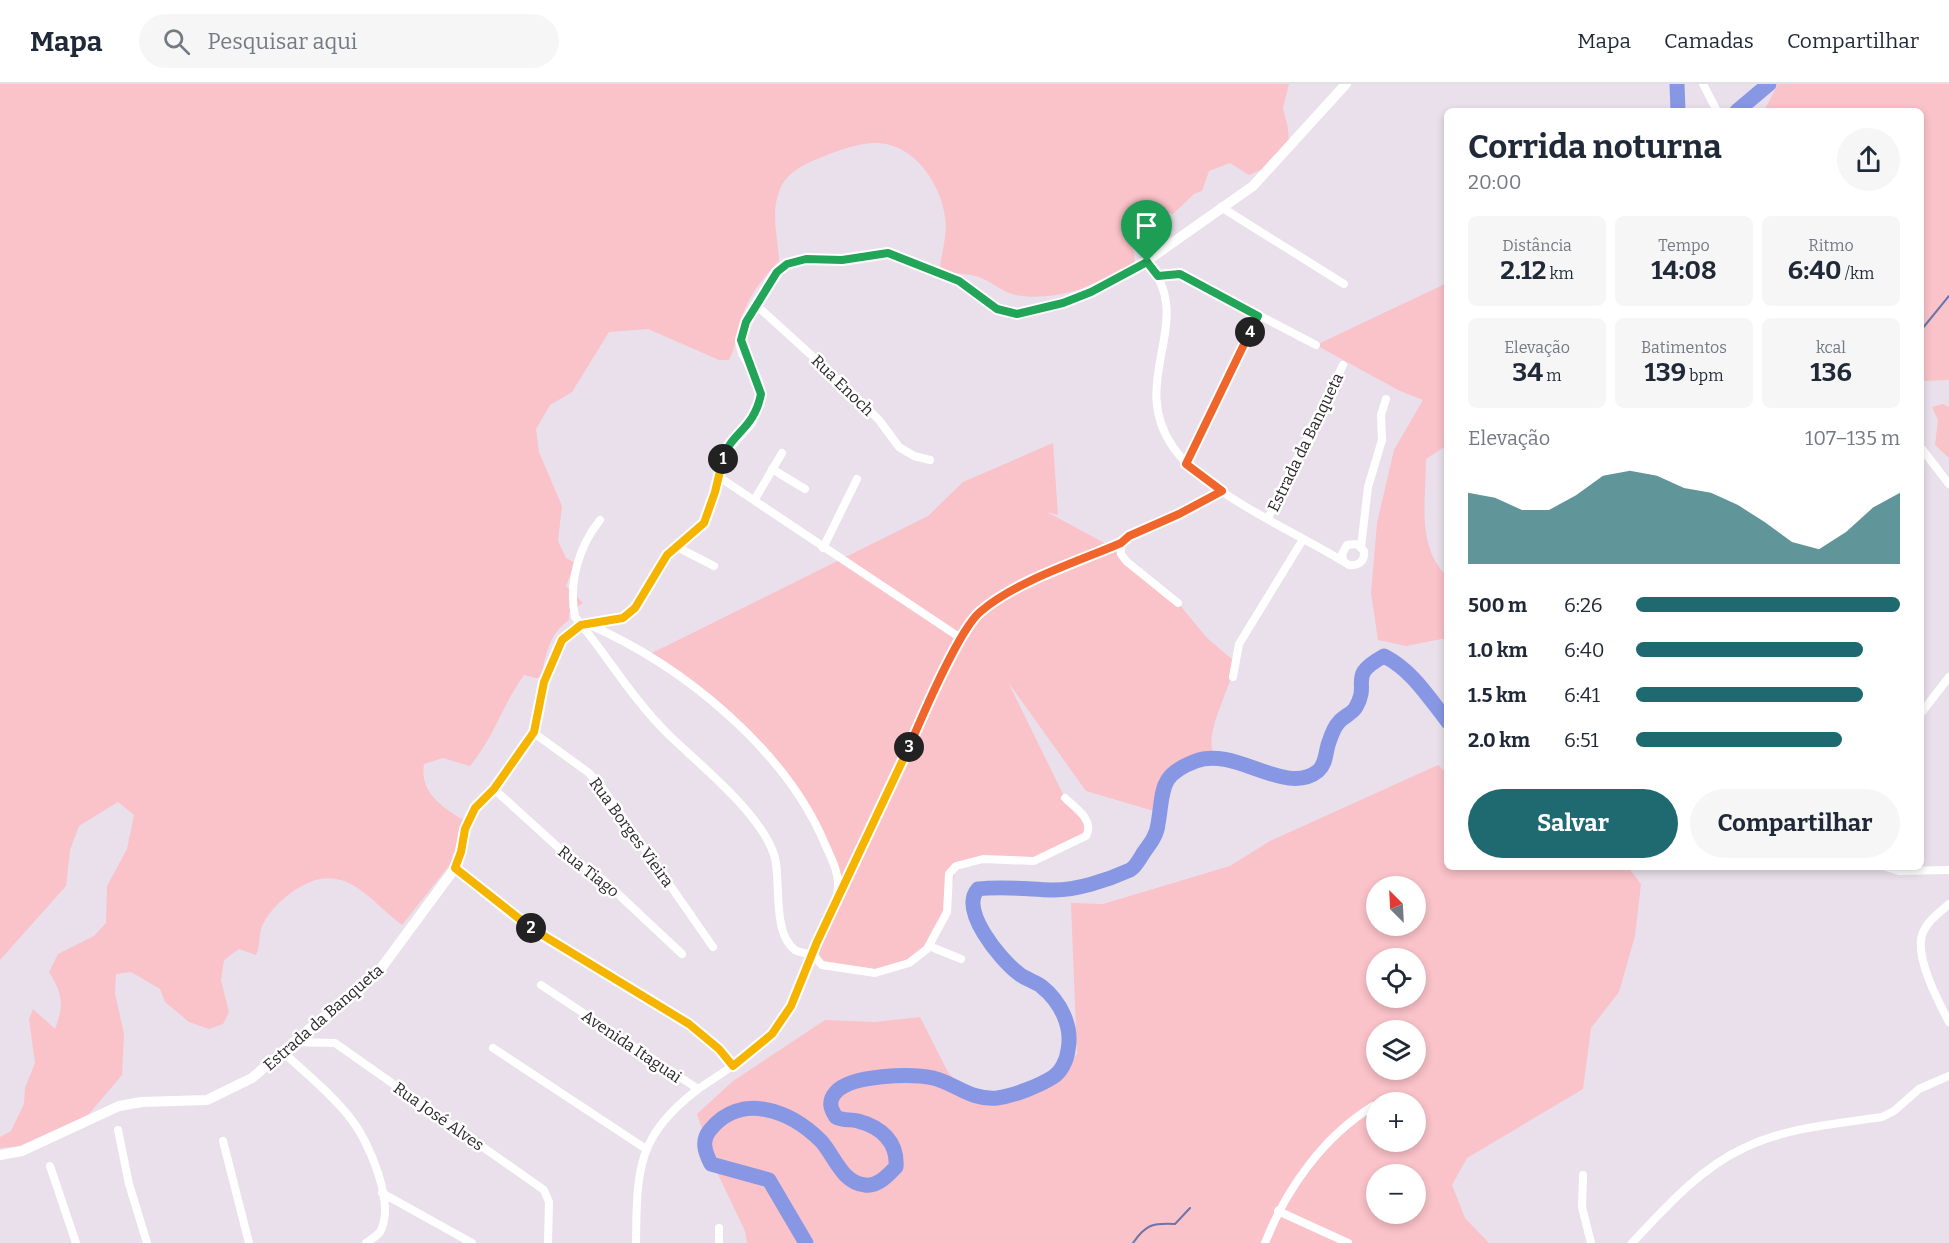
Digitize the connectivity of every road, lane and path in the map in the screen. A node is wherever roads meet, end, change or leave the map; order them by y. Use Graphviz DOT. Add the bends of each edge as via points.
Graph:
graph roads {
  1 [pos="1346,84"];
  2 [pos="1703,84"];
  3 [pos="1716,108"];
  4 [pos="1221,207"];
  5 [pos="1147,262"];
  6 [pos="1158,276"];
  7 [pos="1344,284"];
  8 [pos="756,305"];
  9 [pos="1258,316"];
  10 [pos="1316,345"];
  11 [pos="1343,365"];
  12 [pos="1386,399"];
  13 [pos="1924,452"];
  14 [pos="782,453"];
  15 [pos="930,460"];
  16 [pos="1186,464"];
  17 [pos="772,469"];
  18 [pos="719,477"];
  19 [pos="857,479"];
  20 [pos="1949,484"];
  21 [pos="805,489"];
  22 [pos="1222,491"];
  23 [pos="755,499"];
  24 [pos="1268,518"];
  25 [pos="600,520"];
  26 [pos="1302,541"];
  27 [pos="1121,543"];
  28 [pos="675,546"];
  29 [pos="1361,547"];
  30 [pos="823,548"];
  31 [pos="1343,559"];
  32 [pos="714,566"];
  33 [pos="1178,603"];
  34 [pos="586,625"];
  35 [pos="962,639"];
  36 [pos="1233,677"];
  37 [pos="1949,677"];
  38 [pos="1924,709"];
  39 [pos="534,732"];
  40 [pos="494,789"];
  41 [pos="1065,798"];
  42 [pos="455,868"];
  43 [pos="1896,870"];
  44 [pos="1949,870"];
  45 [pos="837,900"];
  46 [pos="1949,904"];
  47 [pos="929,946"];
  48 [pos="713,947"];
  49 [pos="682,954"];
  50 [pos="813,955"];
  51 [pos="961,959"];
  52 [pos="541,985"];
  53 [pos="1949,1022"];
  54 [pos="292,1042"];
  55 [pos="494,1048"];
  56 [pos="282,1052"];
  57 [pos="733,1066"];
  58 [pos="1949,1076"];
  59 [pos="698,1089"];
  60 [pos="1366,1110"];
  61 [pos="118,1130"];
  62 [pos="223,1141"];
  63 [pos="646,1149"];
  64 [pos="0,1155"];
  65 [pos="50,1166"];
  66 [pos="1583,1175"];
  67 [pos="382,1193"];
  68 [pos="1278,1211"];
  69 [pos="719,1228"];
  70 [pos="76,1243"];
  71 [pos="147,1243"];
  72 [pos="249,1243"];
  73 [pos="366,1243"];
  74 [pos="472,1243"];
  75 [pos="548,1243"];
  76 [pos="636,1243"];
  77 [pos="719,1243"];
  78 [pos="1265,1243"];
  79 [pos="1348,1243"];
  80 [pos="1591,1243"];
  81 [pos="1632,1243"];
  1 -- 4 [label="street" via="1261,179"];
  2 -- 3 [label="street"];
  4 -- 5 [label="street"];
  4 -- 7 [label="street"];
  5 -- 6 [label="street, Estrada da Banqueta"];
  5 -- 8 [label="street" via="1091,292 1017,314 997,309 959,281 888,253 842,260 806,259 787,264 777,272"];
  6 -- 9 [label="street" via="1180,274"];
  6 -- 16 [label="street, Estrada da Banqueta" via="1168,306 1155,397 1166,437"];
  8 -- 15 [label="street, Rua Enoch" via="844,385 899,447"];
  8 -- 18 [label="street" via="741,340 743,353 758,382 759,404 751,423 725,452"];
  9 -- 10 [label="street"];
  9 -- 16 [label="street"];
  11 -- 24 [label="street, Estrada da Banqueta"];
  12 -- 29 [label="street" via="1381,416 1383,440 1368,487"];
  13 -- 20 [label="street"];
  14 -- 17 [label="street"];
  16 -- 22 [label="street, Estrada da Banqueta"];
  17 -- 21 [label="street"];
  17 -- 23 [label="street"];
  18 -- 23 [label="street"];
  18 -- 28 [label="street" via="704,523"];
  19 -- 30 [label="street"];
  22 -- 24 [label="street, Estrada da Banqueta"];
  22 -- 27 [label="street"];
  23 -- 30 [label="street"];
  24 -- 26 [label="street, Estrada da Banqueta"];
  25 -- 34 [label="street" via="587,536 571,598 575,617"];
  26 -- 31 [label="street, Estrada da Banqueta"];
  26 -- 36 [label="street" via="1239,644"];
  27 -- 33 [label="street" via="1126,561"];
  27 -- 35 [label="street" via="1017,588 979,613"];
  28 -- 32 [label="street"];
  28 -- 34 [label="street" via="635,608 623,618"];
  29 -- 31 [label="street" via="1347,545"];
  29 -- 31 [label="street" via="1364,556 1359,564 1349,565"];
  30 -- 35 [label="street"];
  34 -- 39 [label="street, Estrada da Banqueta" via="572,630 555,650"];
  34 -- 45 [label="street" via="648,655 715,703 780,769 819,830 837,870"];
  34 -- 50 [label="street" via="617,674 668,735 688,751 766,836 776,861 777,897 788,940 795,950"];
  35 -- 45 [label="street"];
  37 -- 38 [label="street"];
  39 -- 40 [label="street, Estrada da Banqueta"];
  39 -- 48 [label="street, Rua Borges Vieira" via="601,786"];
  40 -- 42 [label="street, Estrada da Banqueta" via="475,808"];
  40 -- 49 [label="street, Rua Tiago" via="572,860 601,878"];
  41 -- 47 [label="street" via="1089,823 1086,836 1034,861 983,859 956,866 949,874 947,912"];
  42 -- 54 [label="street, Estrada da Banqueta" via="382,967"];
  42 -- 57 [label="street" via="521,922 689,1024"];
  43 -- 44 [label="street"];
  45 -- 50 [label="street"];
  46 -- 53 [label="street" via="1929,922 1919,948"];
  47 -- 50 [label="street" via="909,963 874,973 822,965"];
  47 -- 51 [label="street"];
  50 -- 57 [label="street" via="782,1021 756,1050"];
  52 -- 59 [label="street, Avenida Itaguai"];
  54 -- 56 [label="street, Estrada da Banqueta"];
  54 -- 75 [label="street, Rua José Alves" via="335,1043 544,1190 549,1202"];
  55 -- 63 [label="street"];
  56 -- 64 [label="street, Estrada da Banqueta" via="252,1078 207,1100 119,1106 22,1150"];
  56 -- 67 [label="street" via="351,1119 369,1147"];
  57 -- 59 [label="street"];
  58 -- 81 [label="street" via="1919,1089 1882,1117 1794,1131 1743,1148 1688,1187"];
  59 -- 63 [label="street, Avenida Itaguai" via="674,1108"];
  60 -- 68 [label="street" via="1328,1142 1292,1186"];
  61 -- 71 [label="street"];
  62 -- 72 [label="street"];
  63 -- 76 [label="street, Avenida Itaguai" via="637,1185"];
  65 -- 70 [label="street"];
  66 -- 80 [label="street" via="1582,1207"];
  67 -- 73 [label="street" via="386,1213 383,1223 379,1233"];
  67 -- 74 [label="street"];
  68 -- 78 [label="street"];
  68 -- 79 [label="street"];
  69 -- 77 [label="street"];
}
